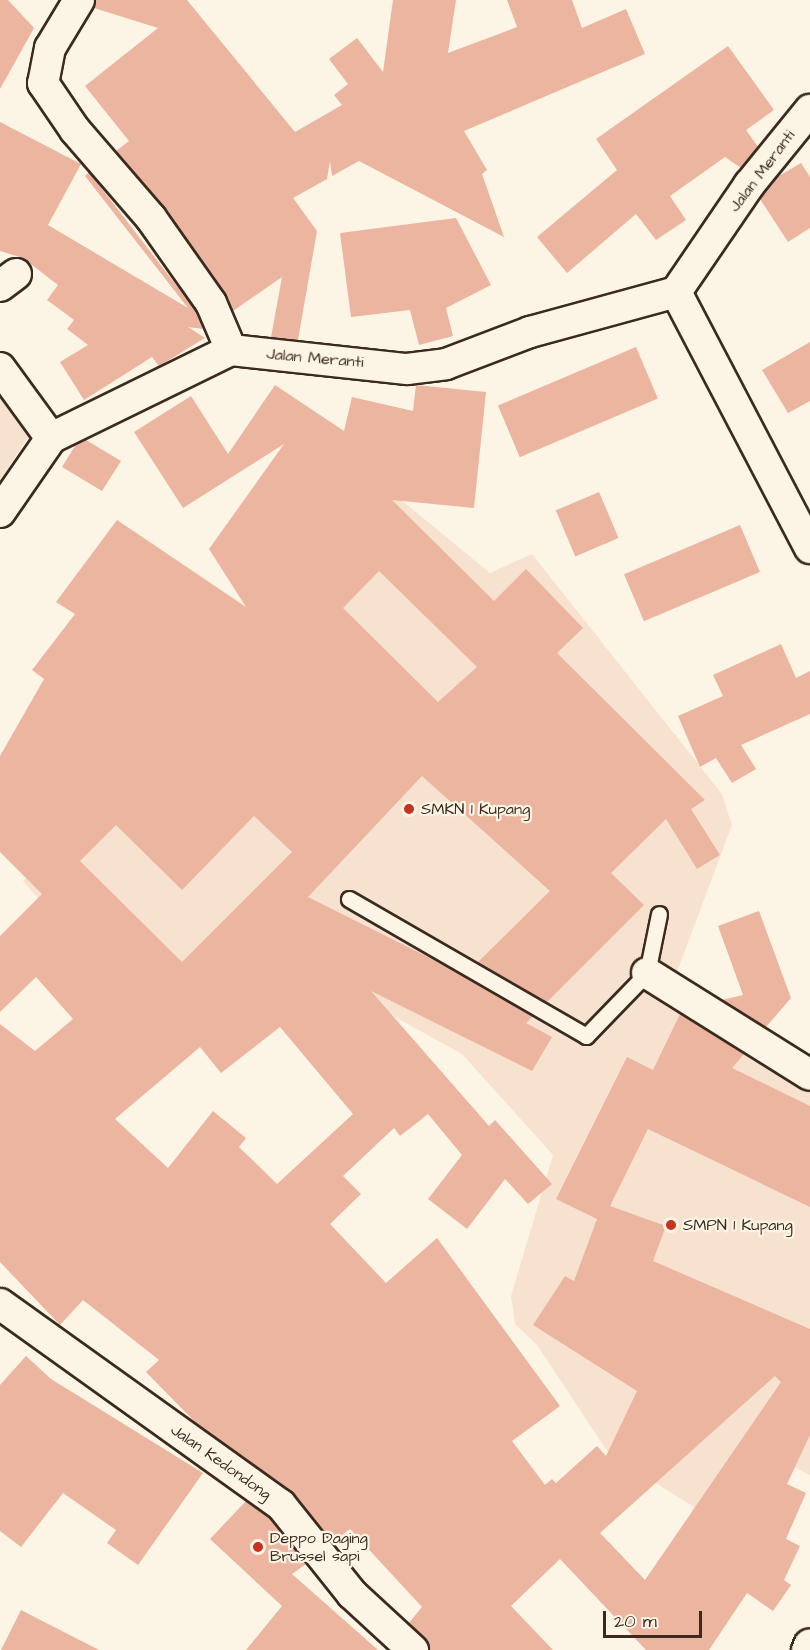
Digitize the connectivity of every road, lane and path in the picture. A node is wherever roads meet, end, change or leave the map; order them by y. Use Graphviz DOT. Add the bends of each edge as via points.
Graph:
graph roads {
  1 [pos="79,0"];
  2 [pos="810,110"];
  3 [pos="676,292"];
  4 [pos="231,350"];
  5 [pos="0,368"];
  6 [pos="51,438"];
  7 [pos="0,512"];
  8 [pos="810,548"];
  9 [pos="349,899"];
  10 [pos="659,914"];
  11 [pos="647,973"];
  12 [pos="810,1075"];
  13 [pos="0,1304"];
  14 [pos="810,1645"];
  15 [pos="413,1650"];
  16 [pos="808,1650"];
  1 -- 4 [label="street" via="50,48 43,83 171,246 211,303"];
  2 -- 3 [label="street, Jalan Meranti" via="748,185"];
  3 -- 4 [label="street, Jalan Meranti" via="530,332 446,364 407,369"];
  3 -- 8 [label="street"];
  4 -- 6 [label="street"];
  5 -- 6 [label="street"];
  6 -- 7 [label="street"];
  9 -- 11 [label="lane" via="586,1036"];
  10 -- 11 [label="lane"];
  11 -- 12 [label="street"];
  13 -- 15 [label="street, Jalan Kedondong" via="281,1504 352,1594"];
  14 -- 16 [label="street"];
}
